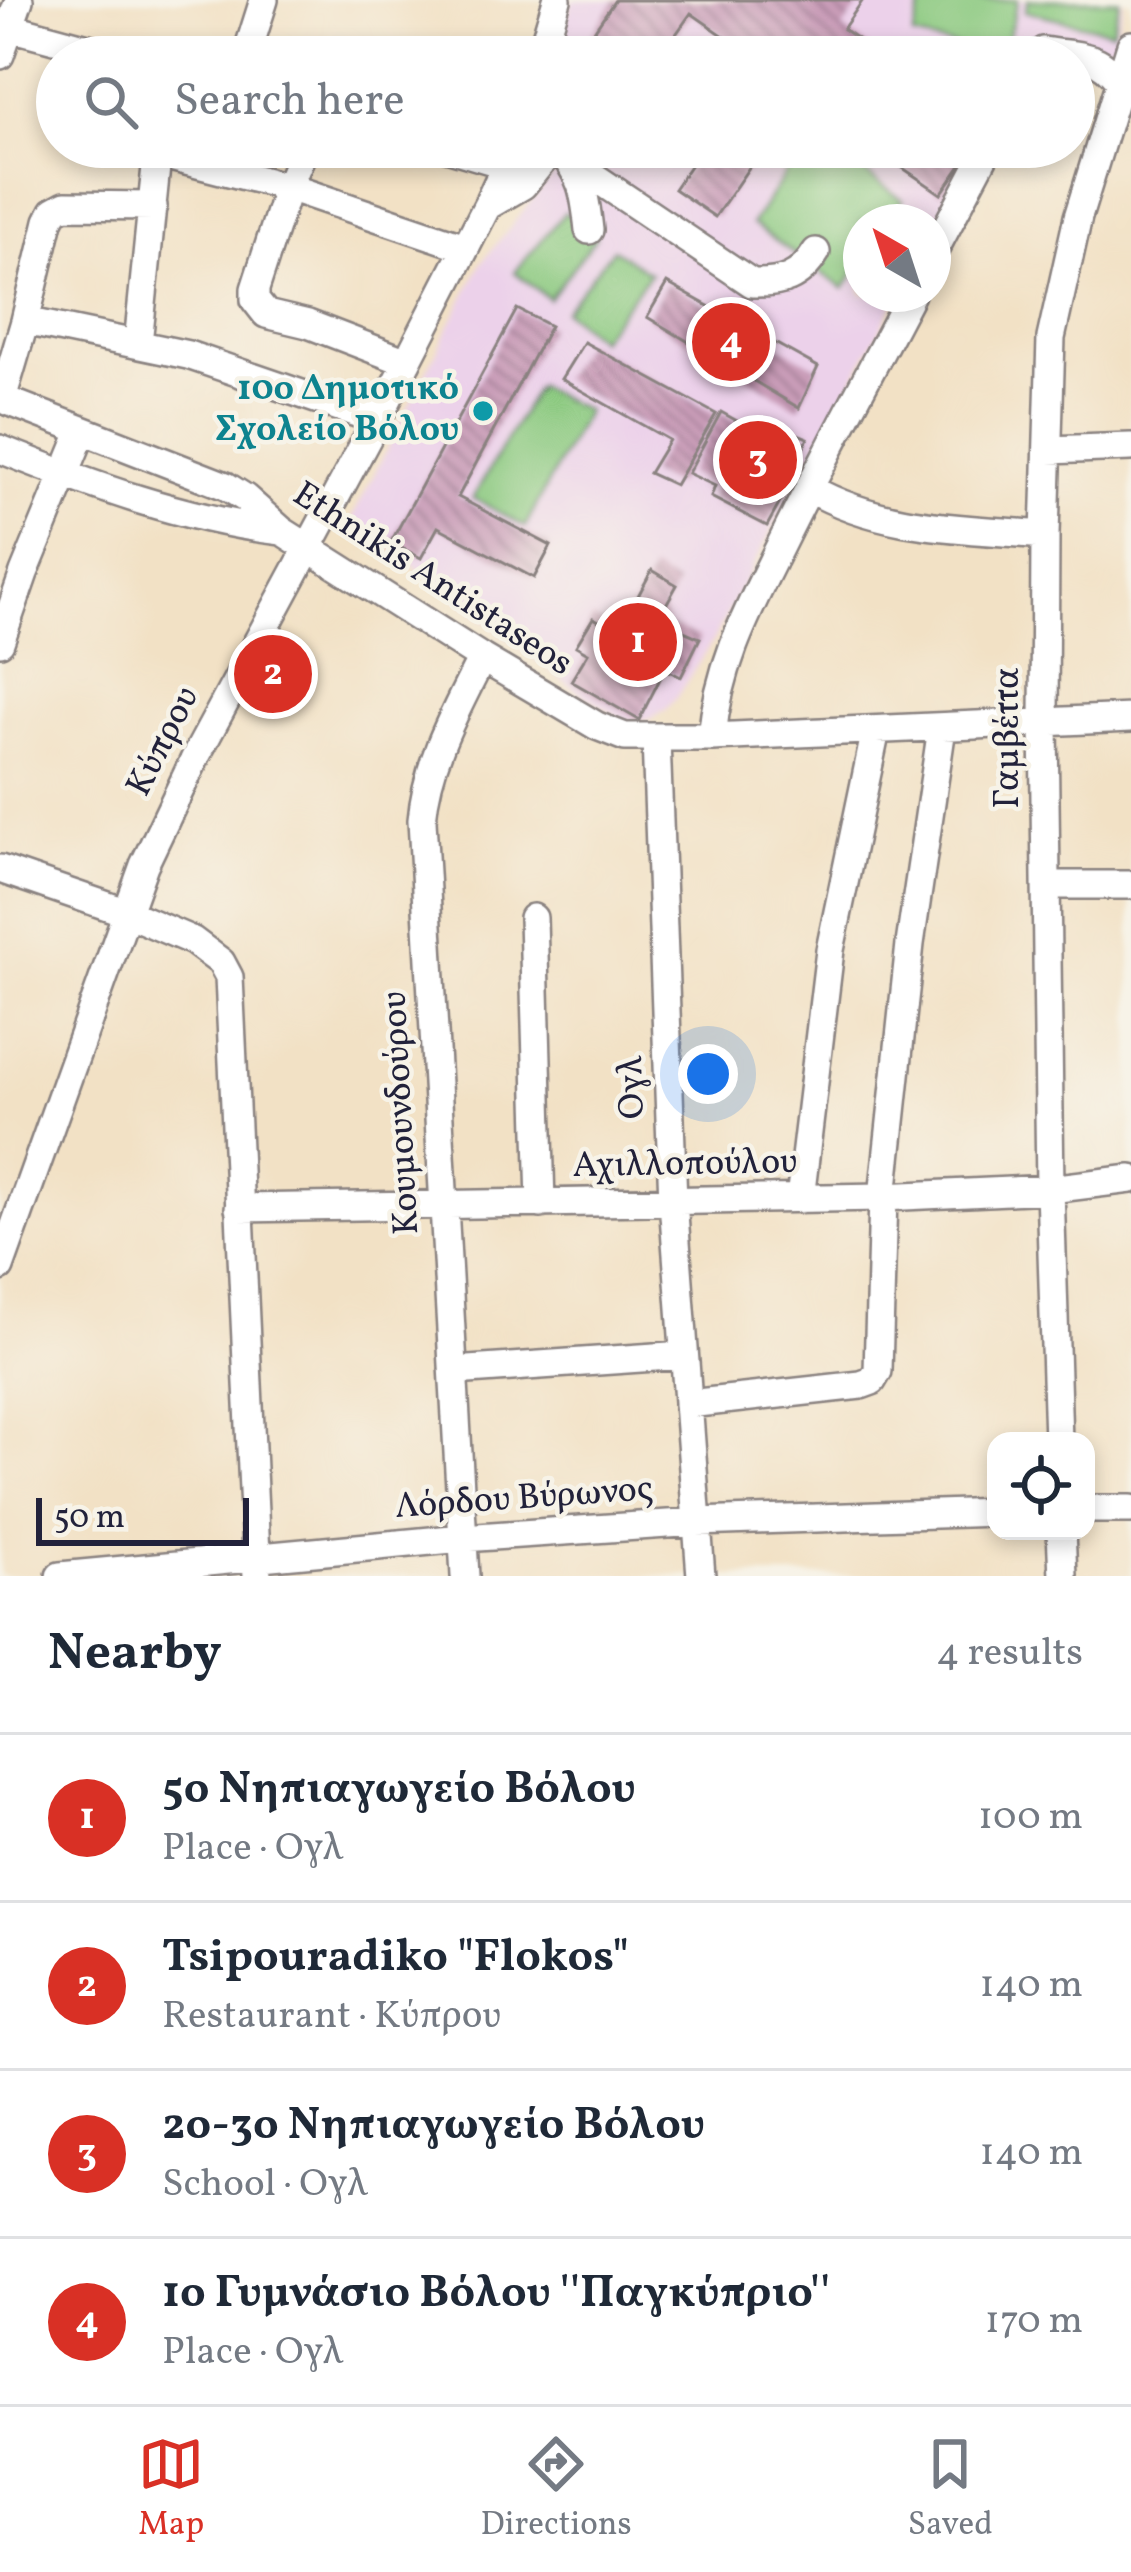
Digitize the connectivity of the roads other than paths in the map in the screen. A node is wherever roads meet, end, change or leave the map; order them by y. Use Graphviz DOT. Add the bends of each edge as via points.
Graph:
graph roads {
  1 [pos="263,0"];
  2 [pos="557,0"];
  3 [pos="15,13"];
  4 [pos="71,36"];
  5 [pos="252,36"];
  6 [pos="546,36"];
  7 [pos="1131,45"];
  8 [pos="0,55"];
  9 [pos="1095,59"];
  10 [pos="1126,90"];
  11 [pos="156,168"];
  12 [pos="218,168"];
  13 [pos="296,168"];
  14 [pos="504,168"];
  15 [pos="542,168"];
  16 [pos="572,168"];
  17 [pos="584,168"];
  18 [pos="978,168"];
  19 [pos="288,188"];
  20 [pos="152,206"];
  21 [pos="487,206"];
  22 [pos="951,219"];
  23 [pos="589,230"];
  24 [pos="465,248"];
  25 [pos="816,252"];
  26 [pos="901,312"];
  27 [pos="25,321"];
  28 [pos="139,344"];
  29 [pos="407,362"];
  30 [pos="1,398"];
  31 [pos="376,420"];
  32 [pos="82,432"];
  33 [pos="1131,447"];
  34 [pos="0,449"];
  35 [pos="1048,450"];
  36 [pos="64,474"];
  37 [pos="808,488"];
  38 [pos="281,531"];
  39 [pos="1045,535"];
  40 [pos="309,547"];
  41 [pos="0,642"];
  42 [pos="482,658"];
  43 [pos="1131,718"];
  44 [pos="1044,723"];
  45 [pos="942,728"];
  46 [pos="876,730"];
  47 [pos="712,737"];
  48 [pos="656,739"];
  49 [pos="0,869"];
  50 [pos="1046,885"];
  51 [pos="1131,885"];
  52 [pos="125,912"];
  53 [pos="533,918"];
  54 [pos="1131,1179"];
  55 [pos="1050,1189"];
  56 [pos="884,1197"];
  57 [pos="800,1199"];
  58 [pos="673,1201"];
  59 [pos="541,1204"];
  60 [pos="443,1206"];
  61 [pos="239,1208"];
  62 [pos="10,1216"];
  63 [pos="0,1267"];
  64 [pos="684,1355"];
  65 [pos="454,1371"];
  66 [pos="688,1404"];
  67 [pos="1058,1432"];
  68 [pos="1095,1509"];
  69 [pos="1131,1509"];
  70 [pos="987,1512"];
  71 [pos="697,1522"];
  72 [pos="463,1538"];
  73 [pos="1061,1540"];
  74 [pos="256,1566"];
  75 [pos="59,1576"];
  76 [pos="465,1576"];
  77 [pos="700,1576"];
  78 [pos="1063,1576"];
  1 -- 5 [label="street"];
  2 -- 6 [label="street"];
  3 -- 4 [label="street"];
  3 -- 8 [label="street"];
  7 -- 10 [label="street, Γαμβέττα"];
  9 -- 10 [label="street"];
  10 -- 35 [label="street, Γαμβέττα" via="1061,284"];
  11 -- 20 [label="street"];
  12 -- 19 [label="street"];
  13 -- 19 [label="street"];
  14 -- 21 [label="street, Κύπρου"];
  15 -- 21 [label="street"];
  16 -- 23 [label="street" via="584,187"];
  17 -- 25 [label="street" via="752,283 790,277"];
  18 -- 22 [label="street"];
  19 -- 24 [label="street"];
  19 -- 29 [label="street" via="255,289 258,308"];
  20 -- 27 [label="street" via="54,211"];
  20 -- 28 [label="street"];
  21 -- 24 [label="street, Κύπρου"];
  24 -- 29 [label="street, Κύπρου"];
  26 -- 37 [label="street"];
  27 -- 28 [label="street"];
  27 -- 30 [label="street"];
  28 -- 31 [label="street"];
  29 -- 31 [label="street, Κύπρου"];
  30 -- 32 [label="street, Ethnikis Antistaseos"];
  31 -- 40 [label="street, Κύπρου"];
  32 -- 36 [label="street"];
  32 -- 38 [label="street, Ethnikis Antistaseos" via="226,486"];
  33 -- 35 [label="street"];
  34 -- 36 [label="street"];
  35 -- 39 [label="street, Γαμβέττα"];
  36 -- 38 [label="street"];
  36 -- 41 [label="street"];
  37 -- 39 [label="street" via="884,519"];
  37 -- 47 [label="street" via="725,663"];
  38 -- 40 [label="street, Ethnikis Antistaseos"];
  39 -- 44 [label="street, Γαμβέττα"];
  40 -- 42 [label="street, Ethnikis Antistaseos"];
  40 -- 52 [label="street, Κύπρου" via="169,810"];
  42 -- 48 [label="street, Ethnikis Antistaseos" via="612,733"];
  42 -- 60 [label="street, Κουμουνδούρου" via="436,755 422,820"];
  43 -- 44 [label="street, Ethnikis Antistaseos"];
  44 -- 45 [label="street, Ethnikis Antistaseos"];
  44 -- 50 [label="street, Γαμβέττα"];
  45 -- 46 [label="street, Ethnikis Antistaseos"];
  45 -- 56 [label="street"];
  46 -- 47 [label="street, Ethnikis Antistaseos"];
  46 -- 57 [label="street" via="830,950"];
  47 -- 48 [label="street, Ethnikis Antistaseos"];
  48 -- 58 [label="street, Ογλ"];
  49 -- 52 [label="street"];
  50 -- 51 [label="street"];
  50 -- 55 [label="street, Γαμβέττα"];
  52 -- 61 [label="street" via="199,944 226,970"];
  52 -- 62 [label="street, Κύπρου"];
  53 -- 59 [label="street"];
  54 -- 55 [label="street, Αχιλλοπούλου"];
  55 -- 56 [label="street, Αχιλλοπούλου"];
  55 -- 67 [label="street, Γαμβέττα"];
  56 -- 57 [label="street, Αχιλλοπούλου"];
  56 -- 66 [label="street" via="872,1381"];
  57 -- 58 [label="street, Αχιλλοπούλου"];
  58 -- 59 [label="street, Αχιλλοπούλου"];
  58 -- 64 [label="street, Ογλ"];
  59 -- 60 [label="street, Αχιλλοπούλου"];
  60 -- 61 [label="street, Αχιλλοπούλου"];
  60 -- 65 [label="street, Κουμουνδούρου"];
  61 -- 74 [label="street"];
  62 -- 63 [label="street, Κύπρου"];
  64 -- 65 [label="street"];
  64 -- 66 [label="street, Ογλ"];
  65 -- 72 [label="street, Κουμουνδούρου"];
  66 -- 71 [label="street, Ογλ"];
  68 -- 69 [label="street"];
  70 -- 71 [label="street, Λόρδου Βύρωνος"];
  71 -- 72 [label="street, Λόρδου Βύρωνος"];
  71 -- 77 [label="street, Ογλ"];
  72 -- 74 [label="street, Λόρδου Βύρωνος"];
  72 -- 76 [label="street, Κουμουνδούρου"];
  73 -- 78 [label="street"];
  74 -- 75 [label="street, Λόρδου Βύρωνος"];
}
